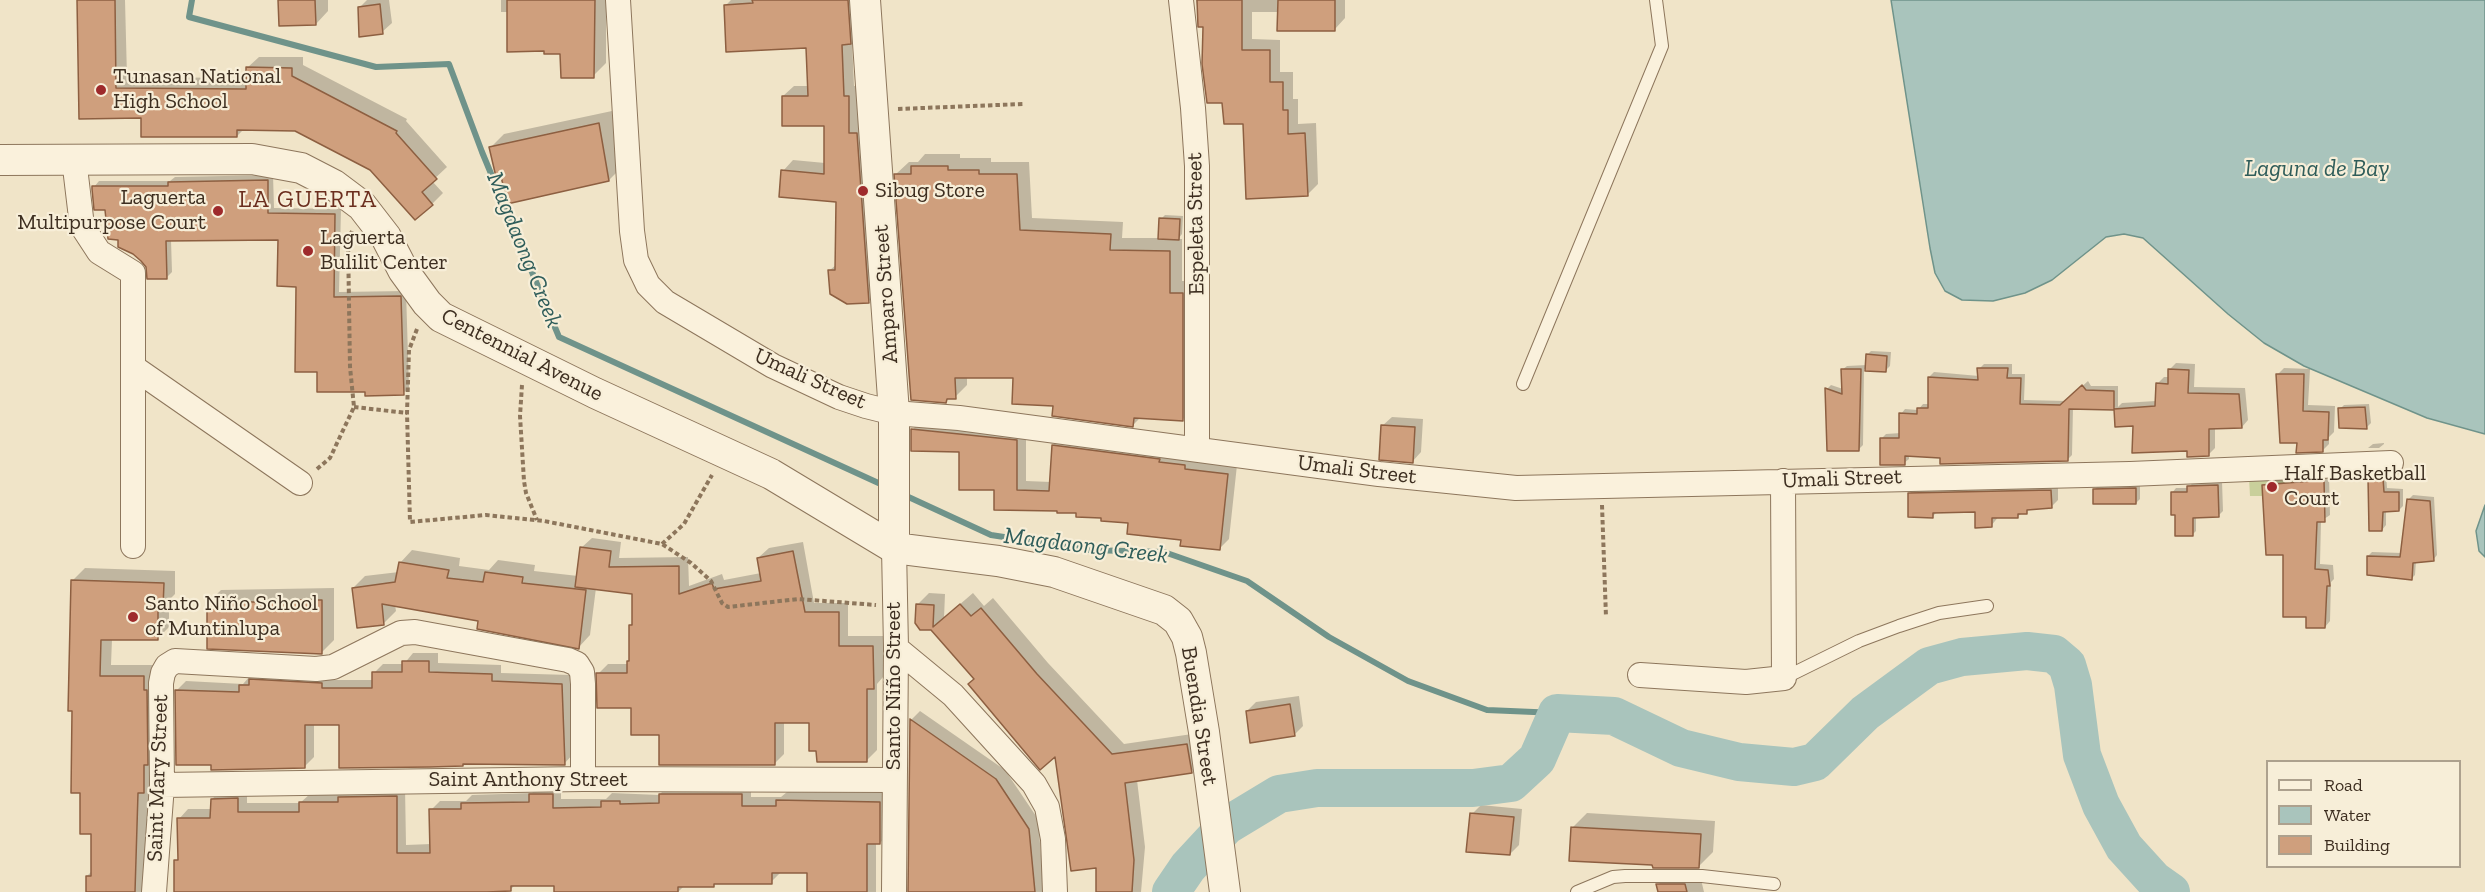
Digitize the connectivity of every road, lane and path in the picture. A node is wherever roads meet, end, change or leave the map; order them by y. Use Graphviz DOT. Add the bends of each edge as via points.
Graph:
graph roads {
  1 [pos="618,0"];
  2 [pos="865,0"];
  3 [pos="1181,0"];
  4 [pos="1656,0"];
  5 [pos="1023,104"];
  6 [pos="873,110"];
  7 [pos="74,159"];
  8 [pos="0,160"];
  9 [pos="362,206"];
  10 [pos="427,303"];
  11 [pos="523,358"];
  12 [pos="133,367"];
  13 [pos="1523,384"];
  14 [pos="354,407"];
  15 [pos="407,413"];
  16 [pos="894,413"];
  17 [pos="1197,449"];
  18 [pos="723,452"];
  19 [pos="2391,463"];
  20 [pos="894,480"];
  21 [pos="1783,481"];
  22 [pos="300,483"];
  23 [pos="1602,487"];
  24 [pos="537,520"];
  25 [pos="894,538"];
  26 [pos="662,544"];
  27 [pos="133,546"];
  28 [pos="1987,606"];
  29 [pos="894,607"];
  30 [pos="1606,617"];
  31 [pos="896,648"];
  32 [pos="1640,675"];
  33 [pos="1784,678"];
  34 [pos="583,779"];
  35 [pos="894,780"];
  36 [pos="162,785"];
  37 [pos="1774,884"];
  38 [pos="154,892"];
  39 [pos="894,892"];
  40 [pos="1055,892"];
  41 [pos="1225,892"];
  42 [pos="1577,892"];
  1 -- 16 [label="street, Umali Street" via="632,231 636,260 648,285 665,302 773,366 839,397"];
  2 -- 6 [label="street, Amparo Street"];
  3 -- 17 [label="street, Espeleta Street" via="1197,166"];
  4 -- 13 [label="lane" via="1662,46"];
  5 -- 6 [label="path"];
  6 -- 16 [label="street, Amparo Street"];
  7 -- 8 [label="street, Centennial Avenue"];
  7 -- 9 [label="street, Centennial Avenue" via="252,159 294,165 334,185"];
  7 -- 12 [label="street" via="82,226 99,252 133,273"];
  9 -- 10 [label="street, Centennial Avenue"];
  9 -- 14 [label="path" via="348,240"];
  10 -- 11 [label="street, Centennial Avenue" via="441,317"];
  10 -- 15 [label="path" via="409,350"];
  11 -- 18 [label="street, Centennial Avenue"];
  11 -- 24 [label="path" via="523,474"];
  12 -- 22 [label="street"];
  12 -- 27 [label="street"];
  14 -- 15 [label="path"];
  14 -- 22 [label="path" via="330,458"];
  15 -- 24 [label="path" via="410,522 486,515"];
  16 -- 17 [label="street, Umali Street"];
  16 -- 20 [label="street, Amparo Street"];
  17 -- 23 [label="street, Umali Street" via="1516,488"];
  18 -- 25 [label="street, Centennial Avenue"];
  18 -- 26 [label="path" via="690,517"];
  19 -- 21 [label="street, Umali Street" via="2130,474"];
  20 -- 25 [label="street, Santo Niño Street"];
  21 -- 23 [label="street, Umali Street"];
  21 -- 33 [label="street"];
  23 -- 30 [label="path"];
  24 -- 26 [label="path"];
  25 -- 29 [label="street, Santo Niño Street"];
  25 -- 41 [label="street, Buendia Street" via="1054,572 1148,603 1178,621 1191,653"];
  26 -- 29 [label="path" via="711,581 728,608 798,599"];
  28 -- 33 [label="lane" via="1939,613 1889,630"];
  29 -- 31 [label="street, Santo Niño Street"];
  31 -- 35 [label="street, Santo Niño Street"];
  31 -- 40 [label="street" via="953,695 1034,784 1047,807"];
  32 -- 33 [label="street" via="1746,682"];
  34 -- 35 [label="street, Saint Anthony Street"];
  34 -- 36 [label="street, Saint Anthony Street"];
  34 -- 36 [label="street, Saint Mary Street" via="583,684 577,664 416,632 401,633 333,667 175,661 167,666 161,683"];
  35 -- 39 [label="street, Santo Niño Street"];
  36 -- 38 [label="street, Saint Mary Street"];
  37 -- 42 [label="lane" via="1702,876 1625,876"];
}
